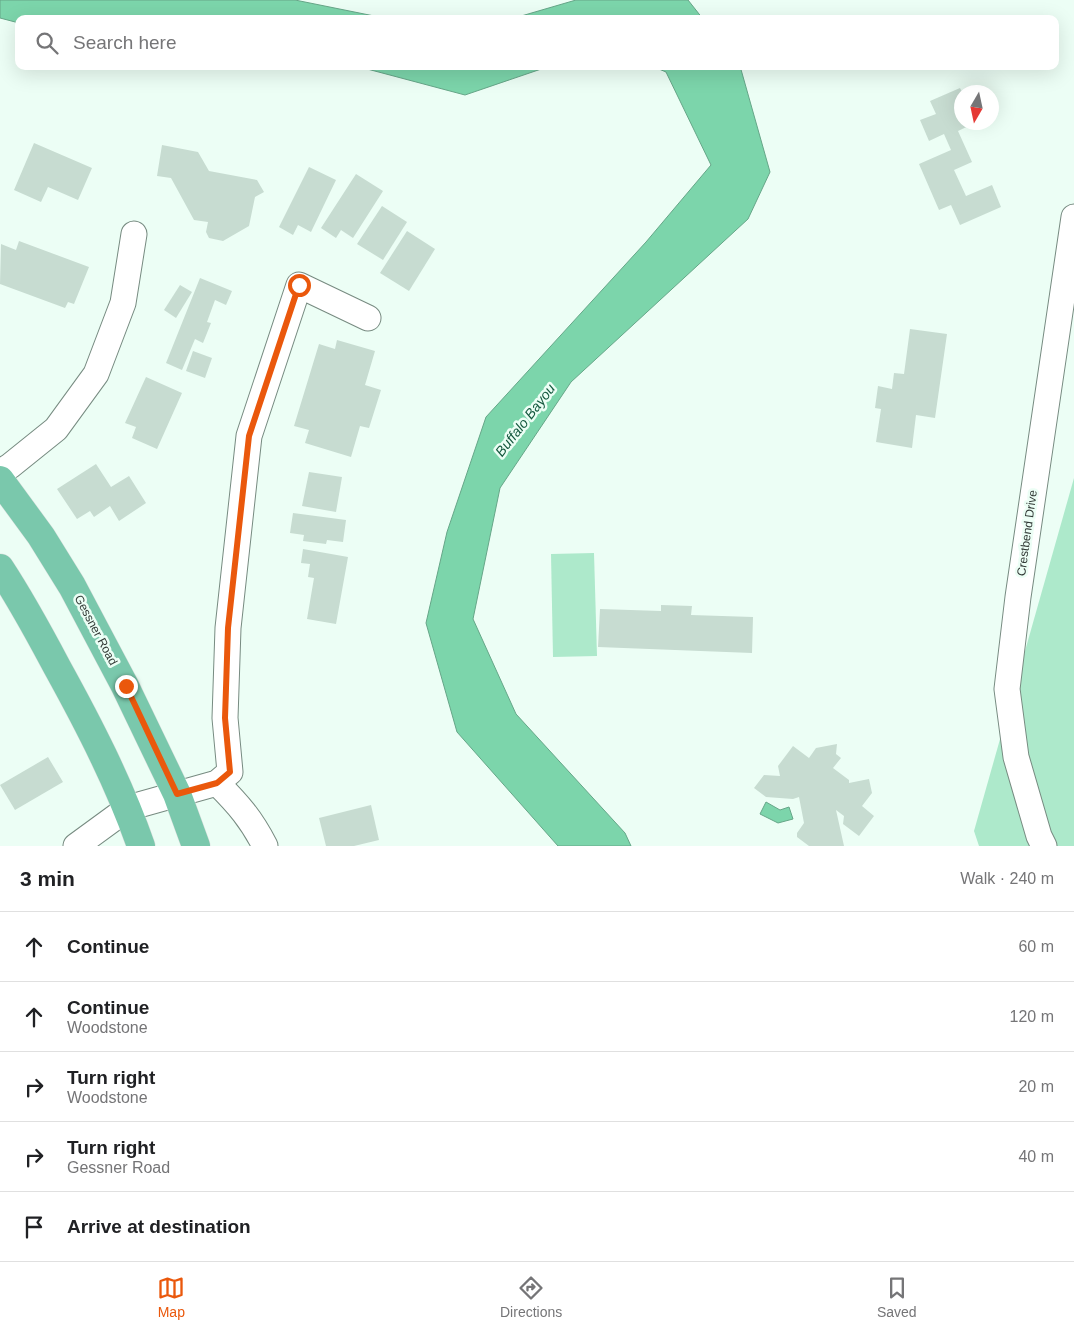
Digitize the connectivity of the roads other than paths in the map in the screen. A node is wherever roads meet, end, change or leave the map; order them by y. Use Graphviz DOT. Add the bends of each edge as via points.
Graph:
graph roads {
  1 [pos="1074,217"];
  2 [pos="134,234"];
  3 [pos="368,318"];
  4 [pos="0,472"];
  5 [pos="0,480"];
  6 [pos="0,568"];
  7 [pos="217,783"];
  8 [pos="177,794"];
  9 [pos="128,808"];
  10 [pos="76,846"];
  11 [pos="141,846"];
  12 [pos="196,846"];
  13 [pos="265,846"];
  14 [pos="1044,846"];
  1 -- 14 [label="street, Crestbend Drive" via="1007,689 1016,757"];
  2 -- 4 [label="street" via="123,303 96,374 56,429"];
  3 -- 7 [label="street" via="299,285 249,436 228,628 225,718 230,772"];
  5 -- 8 [label="main road, Gessner Road" via="72,586 126,686"];
  6 -- 9 [label="main road" via="89,725"];
  7 -- 8 [label="street"];
  7 -- 13 [label="street" via="242,808"];
  8 -- 9 [label="street"];
  8 -- 12 [label="main road, Gessner Road"];
  9 -- 10 [label="street"];
  9 -- 11 [label="main road"];
}
